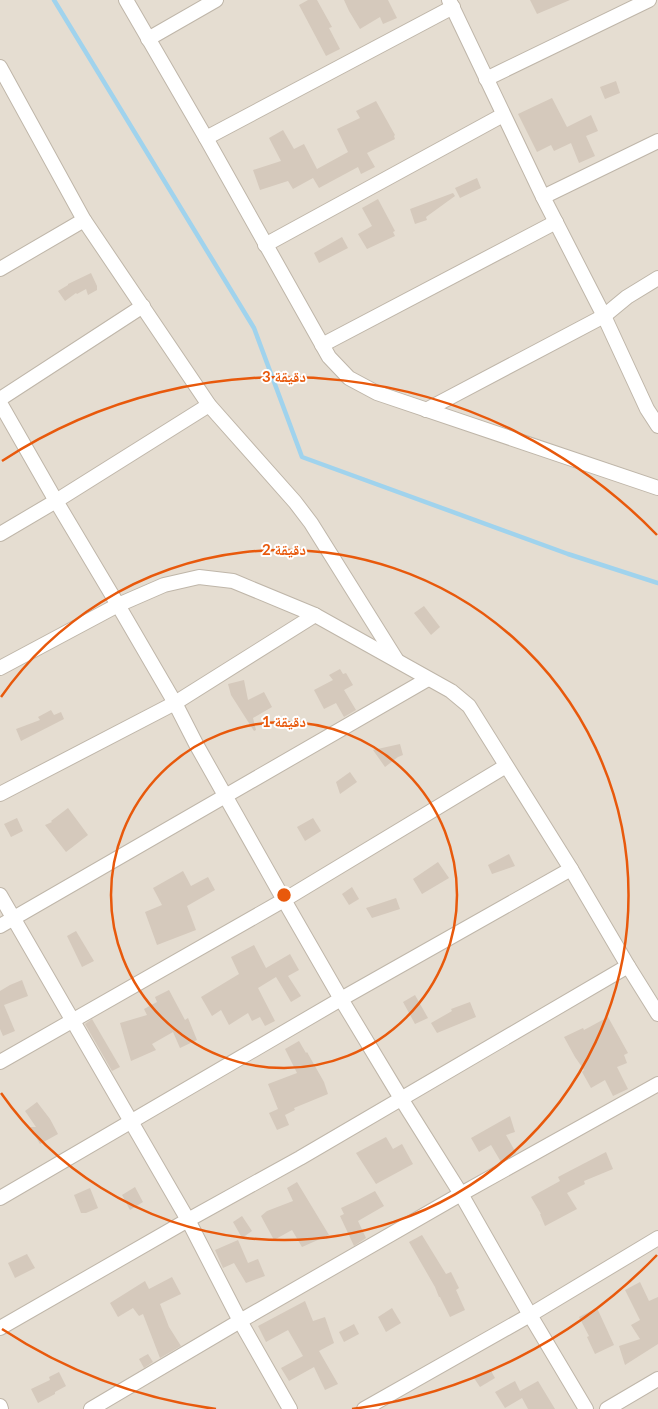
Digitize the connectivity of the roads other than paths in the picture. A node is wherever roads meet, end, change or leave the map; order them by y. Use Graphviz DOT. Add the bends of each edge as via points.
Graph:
graph roads {
  1 [pos="126,0"];
  2 [pos="216,0"];
  3 [pos="649,0"];
  4 [pos="451,4"];
  5 [pos="148,39"];
  6 [pos="0,67"];
  7 [pos="486,79"];
  8 [pos="504,116"];
  9 [pos="206,138"];
  10 [pos="658,140"];
  11 [pos="543,197"];
  12 [pos="84,220"];
  13 [pos="556,222"];
  14 [pos="265,245"];
  15 [pos="0,269"];
  16 [pos="658,278"];
  17 [pos="142,306"];
  18 [pos="604,316"];
  19 [pos="322,345"];
  20 [pos="0,399"];
  21 [pos="0,403"];
  22 [pos="209,405"];
  23 [pos="653,406"];
  24 [pos="426,410"];
  25 [pos="658,426"];
  26 [pos="658,488"];
  27 [pos="56,501"];
  28 [pos="0,534"];
  29 [pos="118,605"];
  30 [pos="315,615"];
  31 [pos="398,662"];
  32 [pos="0,668"];
  33 [pos="428,679"];
  34 [pos="174,703"];
  35 [pos="506,766"];
  36 [pos="0,794"];
  37 [pos="226,796"];
  38 [pos="571,869"];
  39 [pos="0,895"];
  40 [pos="284,900"];
  41 [pos="13,918"];
  42 [pos="0,926"];
  43 [pos="628,966"];
  44 [pos="341,999"];
  45 [pos="658,1014"];
  46 [pos="73,1020"];
  47 [pos="0,1062"];
  48 [pos="658,1084"];
  49 [pos="402,1100"];
  50 [pos="132,1121"];
  51 [pos="461,1194"];
  52 [pos="0,1198"];
  53 [pos="188,1220"];
  54 [pos="658,1238"];
  55 [pos="530,1315"];
  56 [pos="240,1321"];
  57 [pos="0,1328"];
  58 [pos="658,1379"];
  59 [pos="91,1409"];
  60 [pos="290,1409"];
  61 [pos="364,1409"];
  62 [pos="586,1409"];
  63 [pos="607,1409"];
  1 -- 5 [label="street"];
  2 -- 5 [label="street"];
  3 -- 7 [label="street"];
  4 -- 7 [label="street"];
  4 -- 9 [label="street"];
  5 -- 9 [label="street"];
  6 -- 12 [label="street"];
  7 -- 8 [label="street"];
  8 -- 11 [label="street"];
  8 -- 14 [label="street"];
  9 -- 14 [label="street"];
  10 -- 11 [label="street"];
  11 -- 13 [label="street"];
  12 -- 15 [label="street"];
  12 -- 17 [label="street"];
  13 -- 18 [label="street"];
  13 -- 19 [label="street"];
  14 -- 19 [label="street"];
  16 -- 18 [label="street"];
  17 -- 20 [label="street"];
  17 -- 22 [label="street"];
  18 -- 23 [label="street"];
  18 -- 24 [label="street"];
  19 -- 24 [label="street" via="349,378 376,393"];
  21 -- 27 [label="street"];
  22 -- 27 [label="street"];
  22 -- 31 [label="street" via="311,523"];
  23 -- 25 [label="street"];
  24 -- 26 [label="street"];
  27 -- 28 [label="street"];
  27 -- 29 [label="street"];
  29 -- 30 [label="street" via="164,585 199,577 233,581"];
  29 -- 32 [label="street"];
  29 -- 34 [label="street"];
  30 -- 31 [label="street"];
  30 -- 34 [label="street"];
  31 -- 33 [label="street"];
  33 -- 35 [label="street" via="451,691 468,706"];
  33 -- 37 [label="street"];
  34 -- 36 [label="street"];
  34 -- 37 [label="street"];
  35 -- 38 [label="street"];
  35 -- 40 [label="street"];
  37 -- 40 [label="street"];
  37 -- 41 [label="street"];
  38 -- 43 [label="street"];
  38 -- 44 [label="street"];
  39 -- 41 [label="street"];
  40 -- 44 [label="street"];
  40 -- 46 [label="street"];
  41 -- 42 [label="street"];
  41 -- 46 [label="street"];
  43 -- 45 [label="street"];
  43 -- 49 [label="street"];
  44 -- 49 [label="street"];
  44 -- 50 [label="street"];
  46 -- 47 [label="street"];
  46 -- 50 [label="street"];
  48 -- 51 [label="street"];
  49 -- 51 [label="street"];
  49 -- 53 [label="street"];
  50 -- 52 [label="street"];
  50 -- 53 [label="street"];
  51 -- 55 [label="street"];
  51 -- 56 [label="street"];
  53 -- 56 [label="street"];
  53 -- 57 [label="street"];
  54 -- 55 [label="street"];
  55 -- 61 [label="street"];
  55 -- 62 [label="street"];
  56 -- 59 [label="street"];
  56 -- 60 [label="street"];
  58 -- 63 [label="street"];
}
